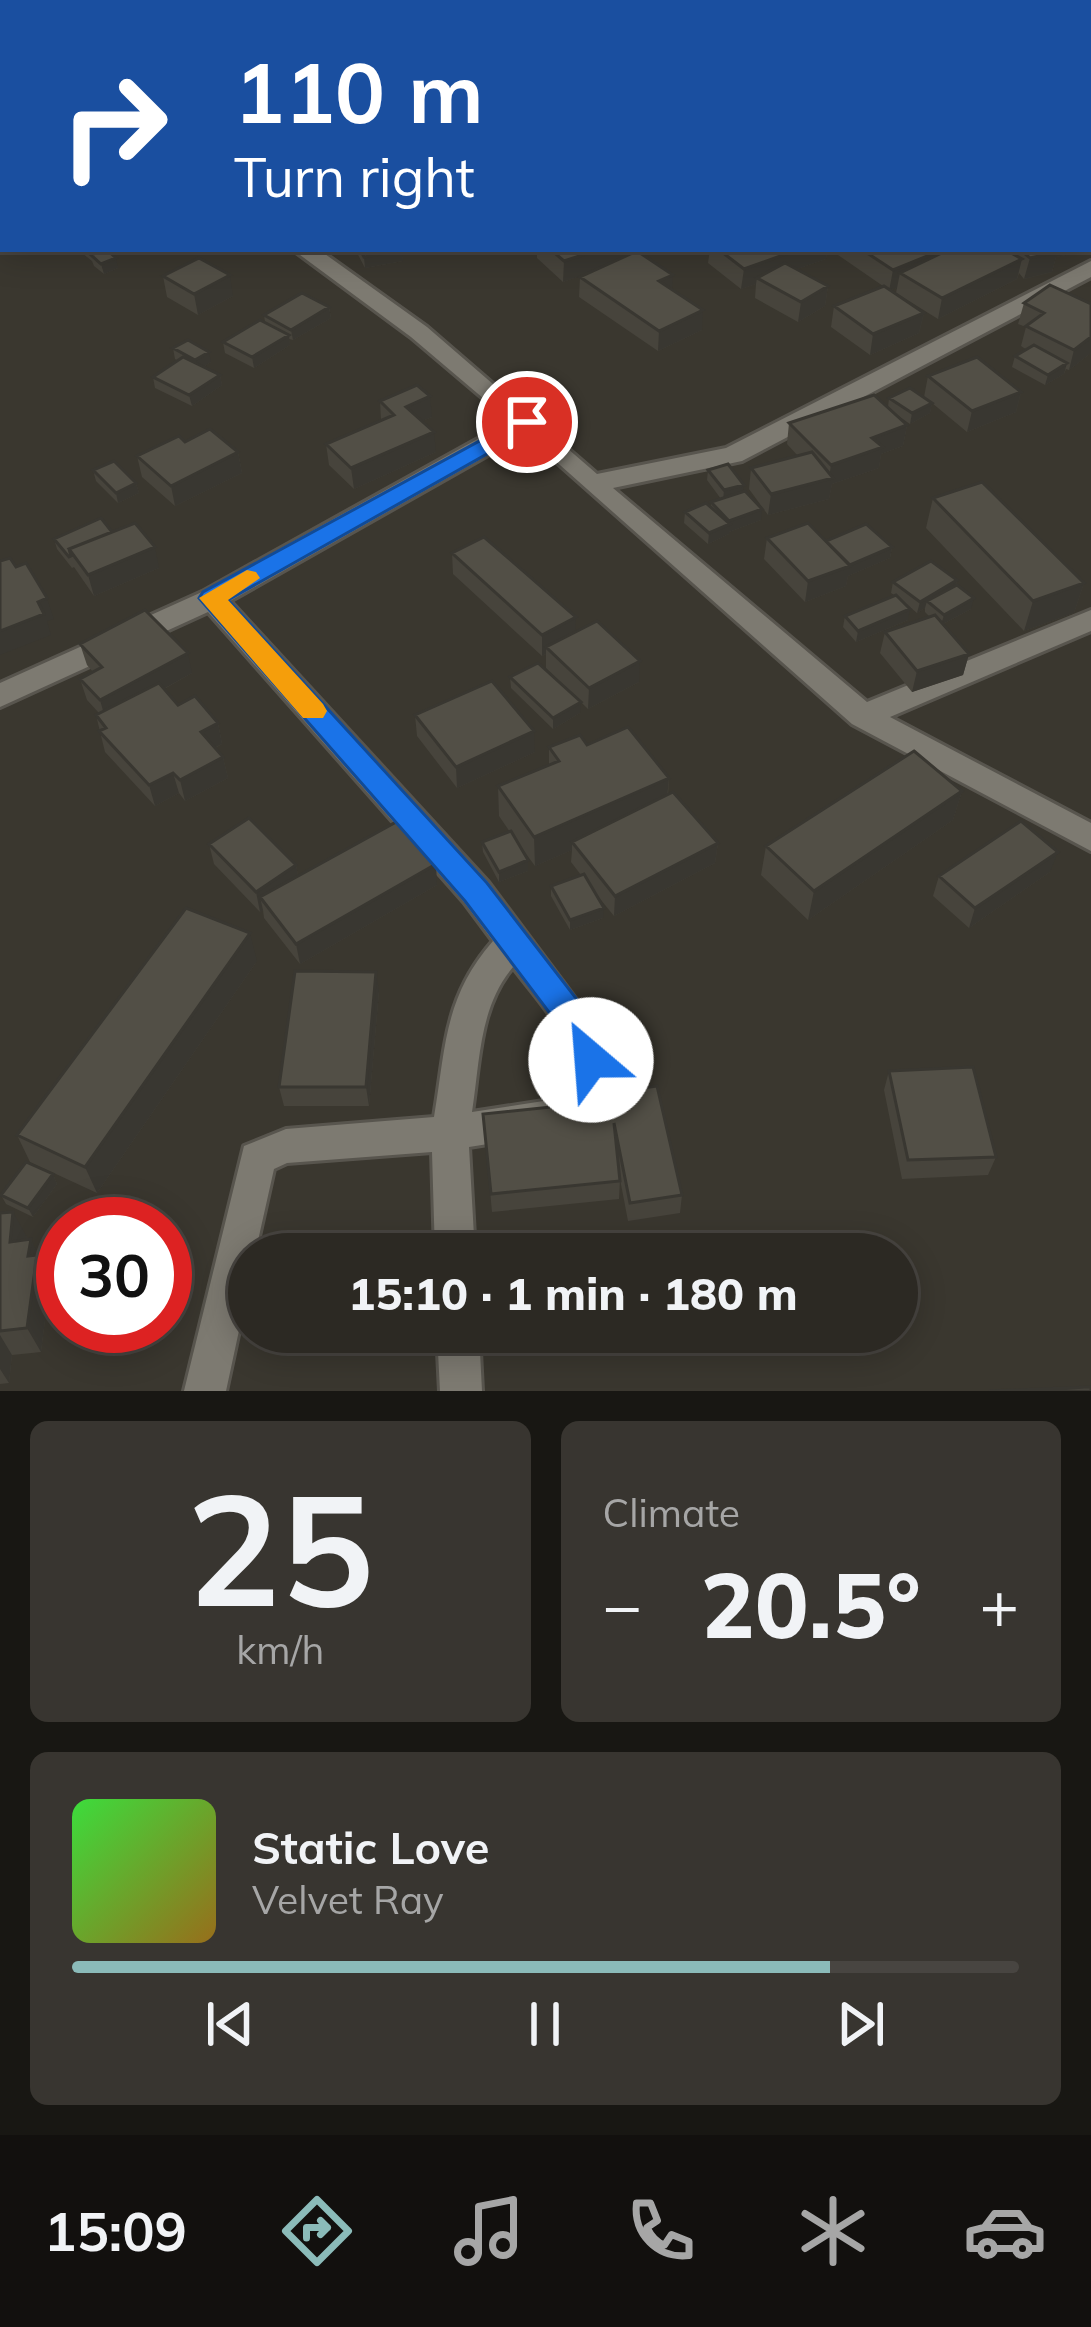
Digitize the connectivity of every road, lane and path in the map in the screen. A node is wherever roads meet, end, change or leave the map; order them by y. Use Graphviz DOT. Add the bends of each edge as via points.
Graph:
graph roads {
  1 [pos="307,252"];
  2 [pos="1091,268"];
  3 [pos="527,422"];
  4 [pos="592,484"];
  5 [pos="212,598"];
  6 [pos="1091,620"];
  7 [pos="0,696"];
  8 [pos="863,716"];
  9 [pos="1091,838"];
  10 [pos="514,941"];
  11 [pos="450,1132"];
  12 [pos="454,1233"];
  13 [pos="459,1353"];
  14 [pos="205,1391"];
  15 [pos="461,1391"];
  1 -- 3 [label="street"];
  2 -- 4 [label="street" via="733,455"];
  3 -- 4 [label="street"];
  3 -- 5 [label="street"];
  4 -- 8 [label="street"];
  5 -- 7 [label="street"];
  5 -- 10 [label="street"];
  6 -- 8 [label="street"];
  8 -- 9 [label="street"];
  10 -- 11 [label="street" via="479,982 470,1006"];
  10 -- 11 [label="street" via="577,1025 591,1060 589,1084 556,1116"];
  11 -- 12 [label="street"];
  11 -- 14 [label="street" via="286,1146 257,1158"];
  13 -- 15 [label="street"];
}
